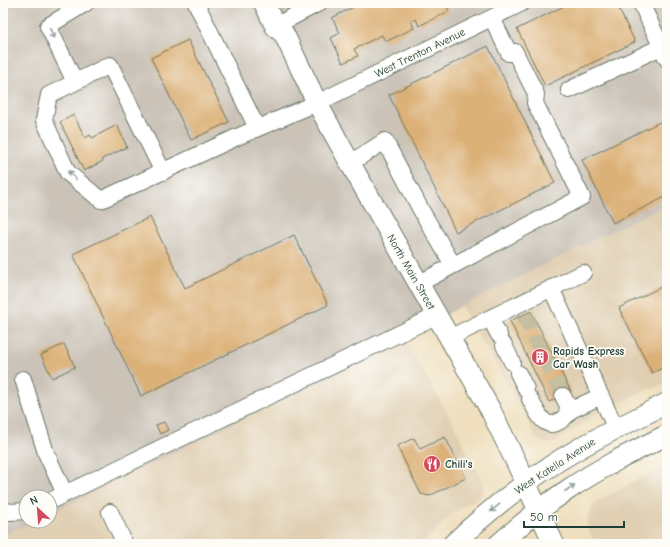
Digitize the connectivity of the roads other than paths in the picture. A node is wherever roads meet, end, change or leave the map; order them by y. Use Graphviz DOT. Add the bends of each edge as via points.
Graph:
graph roads {
  1 [pos="86,3"];
  2 [pos="196,3"];
  3 [pos="264,3"];
  4 [pos="319,3"];
  5 [pos="522,3"];
  6 [pos="641,3"];
  7 [pos="492,18"];
  8 [pos="275,26"];
  9 [pos="664,53"];
  10 [pos="75,82"];
  11 [pos="569,90"];
  12 [pos="317,103"];
  13 [pos="257,128"];
  14 [pos="350,163"];
  15 [pos="163,172"];
  16 [pos="453,265"];
  17 [pos="583,273"];
  18 [pos="418,284"];
  19 [pos="551,288"];
  20 [pos="436,316"];
  21 [pos="490,318"];
  22 [pos="449,338"];
  23 [pos="23,379"];
  24 [pos="563,396"];
  25 [pos="601,396"];
  26 [pos="667,403"];
  27 [pos="568,412"];
  28 [pos="616,429"];
  29 [pos="667,435"];
  30 [pos="526,484"];
  31 [pos="65,494"];
  32 [pos="58,498"];
  33 [pos="3,510"];
  34 [pos="538,511"];
  35 [pos="18,512"];
  36 [pos="110,512"];
  37 [pos="125,544"];
  38 [pos="453,544"];
  39 [pos="499,544"];
  40 [pos="554,544"];
  1 -- 10 [label="street, one-way" via="48,26"];
  2 -- 13 [label="street"];
  3 -- 8 [label="main road, North Main Street"];
  4 -- 8 [label="street"];
  5 -- 7 [label="street, West Trenton Avenue"];
  6 -- 9 [label="street"];
  7 -- 12 [label="street, West Trenton Avenue"];
  7 -- 16 [label="street" via="509,53 515,52 536,94 535,103 582,197"];
  8 -- 12 [label="main road, North Main Street" via="284,34"];
  9 -- 11 [label="street"];
  10 -- 15 [label="street" via="110,65"];
  15 -- 10 [label="street, West Trenton Avenue, one-way" via="101,200 68,173 44,120 49,95"];
  12 -- 13 [label="street, West Trenton Avenue"];
  12 -- 14 [label="main road, North Main Street"];
  13 -- 15 [label="street, West Trenton Avenue"];
  14 -- 16 [label="street" via="384,141"];
  14 -- 18 [label="main road, North Main Street"];
  16 -- 18 [label="street"];
  17 -- 19 [label="street"];
  18 -- 20 [label="main road, North Main Street"];
  19 -- 21 [label="street" via="521,310"];
  19 -- 25 [label="street"];
  20 -- 22 [label="main road, North Main Street"];
  20 -- 31 [label="street"];
  21 -- 22 [label="street"];
  21 -- 27 [label="street" via="543,421 556,424"];
  22 -- 30 [label="main road, North Main Street" via="490,409"];
  23 -- 31 [label="street" via="46,453"];
  24 -- 27 [label="street"];
  25 -- 27 [label="street"];
  25 -- 28 [label="street"];
  26 -- 28 [label="main road, West Katella Avenue"];
  28 -- 30 [label="main road, West Katella Avenue" via="580,448"];
  34 -- 29 [label="main road, one-way" via="591,475"];
  30 -- 34 [label="main road, North Main Street"];
  30 -- 38 [label="main road, West Katella Avenue, one-way"];
  31 -- 32 [label="street"];
  33 -- 35 [label="street"];
  34 -- 39 [label="main road"];
  34 -- 40 [label="main road, North Main Street"];
  36 -- 37 [label="street"];
}
